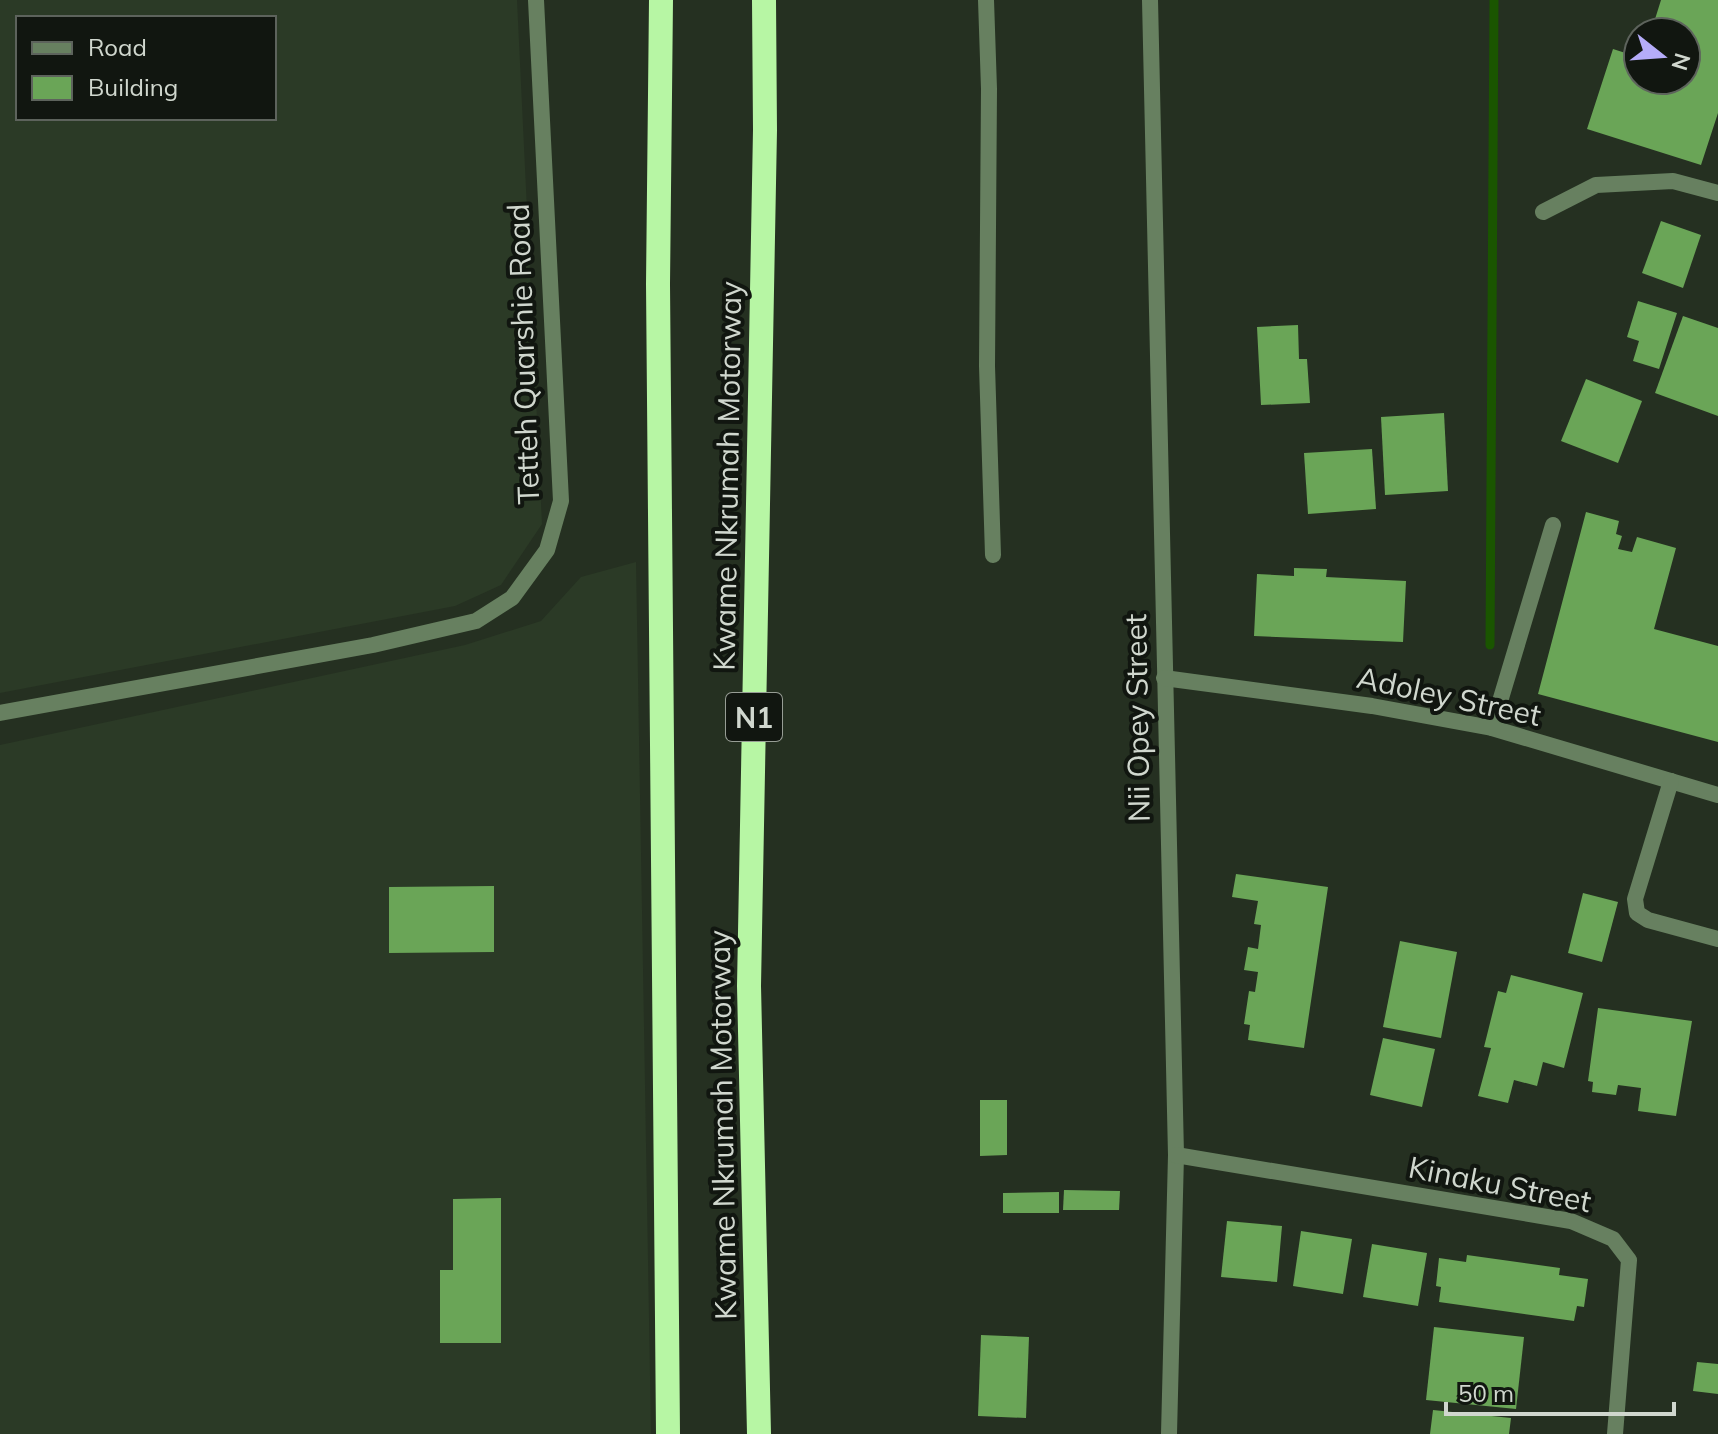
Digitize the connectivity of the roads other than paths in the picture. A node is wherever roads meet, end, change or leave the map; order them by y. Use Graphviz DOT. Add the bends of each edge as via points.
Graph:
graph roads {
  1 [pos="536,0"];
  2 [pos="661,0"];
  3 [pos="764,0"];
  4 [pos="986,0"];
  5 [pos="1150,0"];
  6 [pos="1718,193"];
  7 [pos="1543,212"];
  8 [pos="1553,525"];
  9 [pos="993,555"];
  10 [pos="1164,678"];
  11 [pos="0,713"];
  12 [pos="1492,728"];
  13 [pos="1671,781"];
  14 [pos="1718,795"];
  15 [pos="1718,939"];
  16 [pos="1176,1155"];
  17 [pos="668,1434"];
  18 [pos="759,1434"];
  19 [pos="1169,1434"];
  20 [pos="1615,1434"];
  1 -- 11 [label="street, Tetteh Quarshie Road" via="561,501 547,550 512,598 476,621 373,645"];
  2 -- 17 [label="highway, Kwame Nkrumah Motorway" via="658,284"];
  3 -- 18 [label="highway, Kwame Nkrumah Motorway / N1" via="749,986"];
  4 -- 9 [label="street"];
  5 -- 10 [label="street, Nii Opey Street"];
  6 -- 7 [label="street" via="1673,181 1596,185"];
  8 -- 12 [label="street"];
  10 -- 12 [label="street, Adoley Street"];
  10 -- 16 [label="street, Nii Opey Street"];
  12 -- 13 [label="street, Adoley Street"];
  13 -- 14 [label="street, Adoley Street"];
  13 -- 15 [label="street" via="1635,899 1637,913"];
  16 -- 19 [label="street, Nii Opey Street"];
  16 -- 20 [label="street, Kinaku Street" via="1571,1221 1613,1239 1629,1260"];
}
